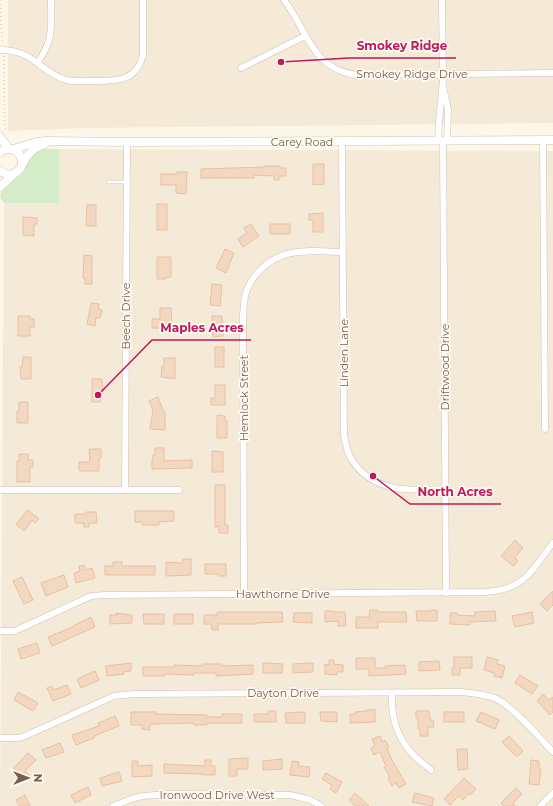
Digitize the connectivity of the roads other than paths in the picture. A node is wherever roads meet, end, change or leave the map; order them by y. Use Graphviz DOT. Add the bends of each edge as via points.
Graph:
graph roads {
  1 [pos="51,0"];
  2 [pos="143,0"];
  3 [pos="284,0"];
  4 [pos="442,0"];
  5 [pos="305,36"];
  6 [pos="0,50"];
  7 [pos="38,62"];
  8 [pos="241,68"];
  9 [pos="443,74"];
  10 [pos="553,74"];
  11 [pos="2,134"];
  12 [pos="543,140"];
  13 [pos="553,140"];
  14 [pos="443,141"];
  15 [pos="52,142"];
  16 [pos="127,142"];
  17 [pos="342,142"];
  18 [pos="11,149"];
  19 [pos="0,152"];
  20 [pos="18,170"];
  21 [pos="0,171"];
  22 [pos="108,182"];
  23 [pos="127,182"];
  24 [pos="0,187"];
  25 [pos="343,252"];
  26 [pos="545,429"];
  27 [pos="445,489"];
  28 [pos="0,490"];
  29 [pos="125,490"];
  30 [pos="179,490"];
  31 [pos="553,543"];
  32 [pos="446,593"];
  33 [pos="244,594"];
  34 [pos="0,631"];
  35 [pos="392,693"];
  36 [pos="0,738"];
  37 [pos="553,752"];
  38 [pos="431,770"];
  39 [pos="553,793"];
  40 [pos="113,806"];
  41 [pos="321,806"];
  42 [pos="540,806"];
  1 -- 7 [label="street" via="50,38"];
  2 -- 7 [label="street" via="143,55 130,76 116,81 72,81 59,77"];
  3 -- 5 [label="street, Smokey Ridge Drive"];
  4 -- 9 [label="street"];
  5 -- 8 [label="street"];
  5 -- 9 [label="street, Smokey Ridge Drive" via="314,51 326,63 346,74"];
  6 -- 7 [label="street" via="21,52"];
  9 -- 10 [label="street, Smokey Ridge Drive"];
  9 -- 14 [label="street, Driftwood Drive" via="442,84 448,110"];
  11 -- 18 [label="street"];
  12 -- 13 [label="street, Carey Road"];
  12 -- 14 [label="street, Carey Road"];
  12 -- 26 [label="street"];
  14 -- 17 [label="street, Carey Road"];
  14 -- 27 [label="street, Driftwood Drive"];
  15 -- 16 [label="street, Carey Road"];
  15 -- 18 [label="street, Carey Road" via="40,141"];
  15 -- 20 [label="street, Carey Road" via="32,150"];
  16 -- 17 [label="street, Carey Road"];
  16 -- 23 [label="street, Beech Drive"];
  17 -- 25 [label="street, Linden Lane"];
  18 -- 19 [label="street, Carey Road"];
  18 -- 20 [label="street" via="21,156"];
  20 -- 21 [label="street" via="9,175"];
  20 -- 24 [label="street, Carey Road"];
  22 -- 23 [label="lane"];
  23 -- 29 [label="street, Beech Drive"];
  25 -- 27 [label="street, Linden Lane" via="344,436 351,459 367,476 383,486 401,489"];
  25 -- 33 [label="street, Hemlock Street" via="300,252 271,261 259,271 246,295 243,314"];
  27 -- 32 [label="street, Driftwood Drive"];
  28 -- 29 [label="street"];
  29 -- 30 [label="street"];
  31 -- 32 [label="street, Hawthorne Drive" via="530,573 510,588 485,592"];
  32 -- 33 [label="street, Hawthorne Drive"];
  33 -- 34 [label="street, Hawthorne Drive" via="91,596 19,629"];
  35 -- 36 [label="street, Dayton Drive" via="114,696 25,736"];
  35 -- 37 [label="street, Dayton Drive" via="461,692 488,696 511,710"];
  35 -- 38 [label="street" via="394,720 399,733 410,752"];
  39 -- 42 [label="street"];
  40 -- 41 [label="street, Ironwood Drive West" via="142,796 176,794 290,795 311,800"];
}
